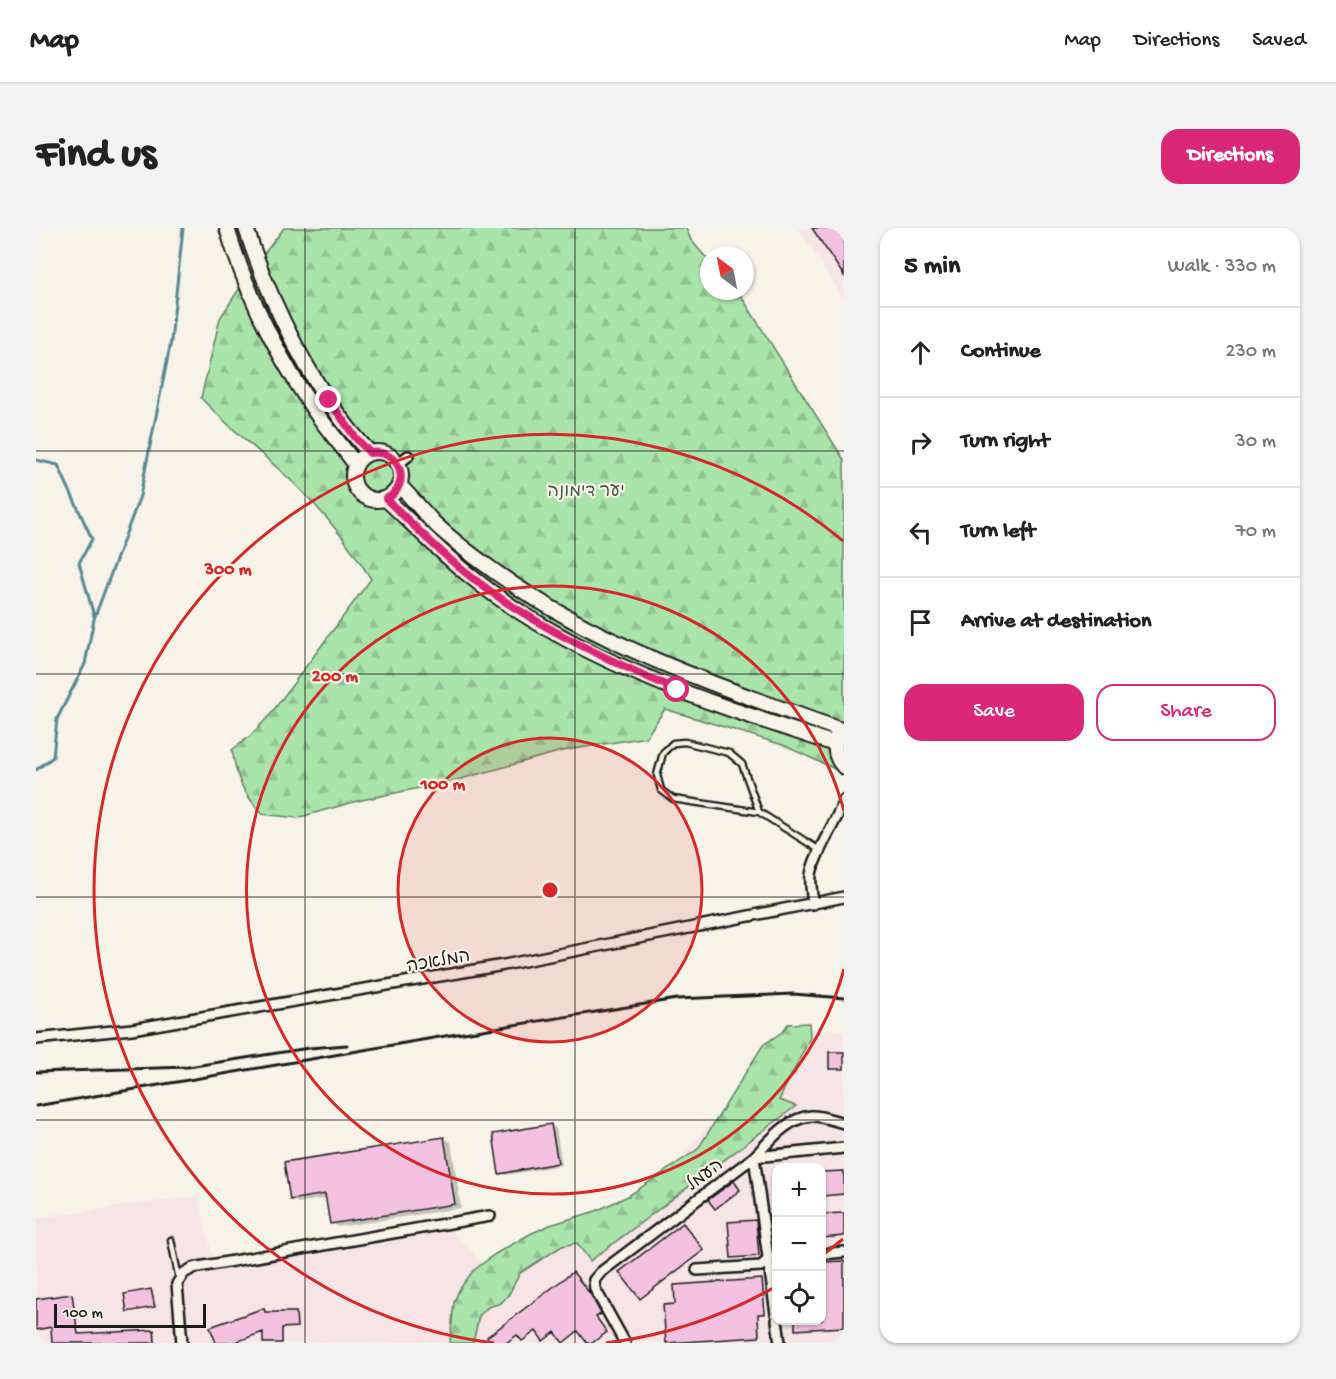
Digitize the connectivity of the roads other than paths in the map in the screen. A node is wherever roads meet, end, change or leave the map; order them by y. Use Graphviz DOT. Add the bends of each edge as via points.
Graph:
graph roads {
  1 [pos="227,228"];
  2 [pos="246,228"];
  3 [pos="370,453"];
  4 [pos="356,465"];
  5 [pos="399,485"];
  6 [pos="386,499"];
  7 [pos="842,729"];
  8 [pos="835,744"];
  9 [pos="844,767"];
  10 [pos="844,800"];
  11 [pos="759,812"];
  12 [pos="821,851"];
  13 [pos="844,897"];
  14 [pos="813,904"];
  15 [pos="36,1040"];
  16 [pos="844,1123"];
  17 [pos="844,1148"];
  18 [pos="754,1157"];
  19 [pos="490,1216"];
  20 [pos="171,1240"];
  21 [pos="844,1252"];
  22 [pos="772,1253"];
  23 [pos="826,1254"];
  24 [pos="772,1259"];
  25 [pos="697,1270"];
  26 [pos="179,1279"];
  27 [pos="778,1325"];
  28 [pos="182,1343"];
  29 [pos="625,1343"];
  30 [pos="780,1343"];
  1 -- 4 [label="main road" via="245,280 283,359 314,410"];
  2 -- 3 [label="main road" via="298,350 342,419"];
  3 -- 4 [label="main road"];
  3 -- 5 [label="main road" via="385,453 403,460"];
  4 -- 6 [label="main road" via="352,479 360,494 376,501"];
  5 -- 6 [label="main road"];
  5 -- 7 [label="main road" via="454,540 552,609 684,674"];
  6 -- 8 [label="main road" via="471,576 543,625 677,690"];
  7 -- 8 [label="main road"];
  8 -- 9 [label="main road" via="837,758"];
  10 -- 12 [label="street"];
  11 -- 11 [label="lane" via="673,798 661,790 657,775 663,753 673,743 685,742 729,753 742,764"];
  11 -- 12 [label="lane"];
  12 -- 14 [label="street" via="811,876"];
  13 -- 14 [label="street, המלאכה"];
  14 -- 15 [label="street, המלאכה" via="504,965 132,1029"];
  16 -- 18 [label="street, העמל" via="813,1115 799,1119"];
  17 -- 18 [label="street"];
  18 -- 22 [label="street"];
  18 -- 29 [label="street, העמל" via="594,1280 595,1289"];
  19 -- 26 [label="street" via="200,1265"];
  20 -- 26 [label="lane"];
  21 -- 23 [label="street"];
  24 -- 25 [label="street" via="761,1266"];
  26 -- 28 [label="street"];
  27 -- 30 [label="street"];
}
